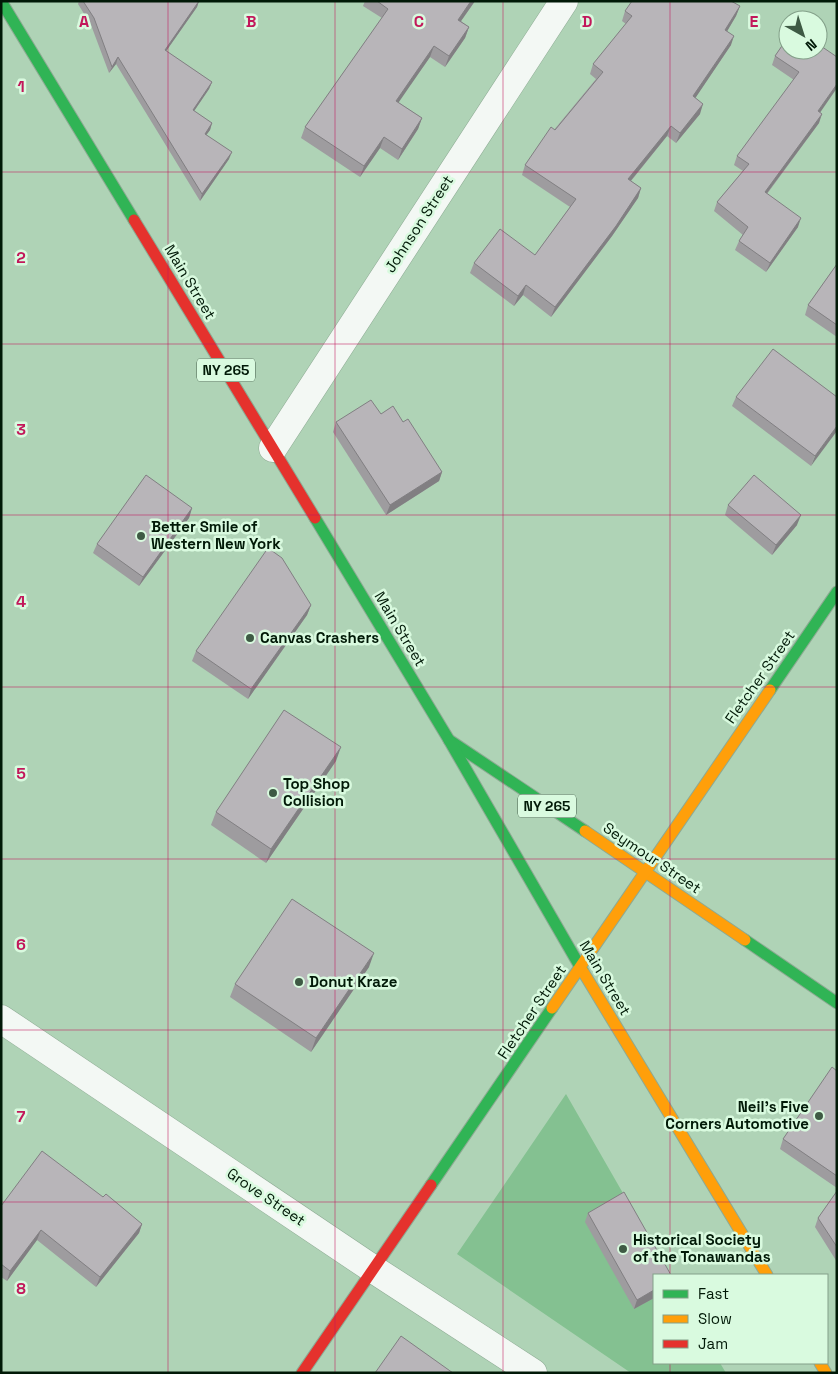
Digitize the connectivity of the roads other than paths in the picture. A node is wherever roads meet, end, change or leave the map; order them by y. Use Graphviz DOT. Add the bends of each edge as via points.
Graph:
graph roads {
  1 [pos="1,1"];
  2 [pos="564,1"];
  3 [pos="274,448"];
  4 [pos="837,592"];
  5 [pos="449,740"];
  6 [pos="645,871"];
  7 [pos="580,968"];
  8 [pos="837,1003"];
  9 [pos="1,1019"];
  10 [pos="373,1269"];
  11 [pos="766,1274"];
  12 [pos="302,1373"];
  13 [pos="532,1373"];
  1 -- 3 [label="street, Main Street / NY 265"];
  2 -- 3 [label="street, Johnson Street"];
  3 -- 5 [label="street, Main Street / NY 265"];
  4 -- 6 [label="street, Fletcher Street"];
  5 -- 6 [label="street, Seymour Street / NY 265"];
  5 -- 7 [label="street, Main Street"];
  6 -- 7 [label="street, Fletcher Street"];
  6 -- 8 [label="street, Seymour Street / NY 265"];
  7 -- 10 [label="street, Fletcher Street"];
  7 -- 11 [label="street, Main Street"];
  9 -- 10 [label="street, Grove Street"];
  10 -- 12 [label="street, Fletcher Street"];
  10 -- 13 [label="street, Grove Street"];
}
